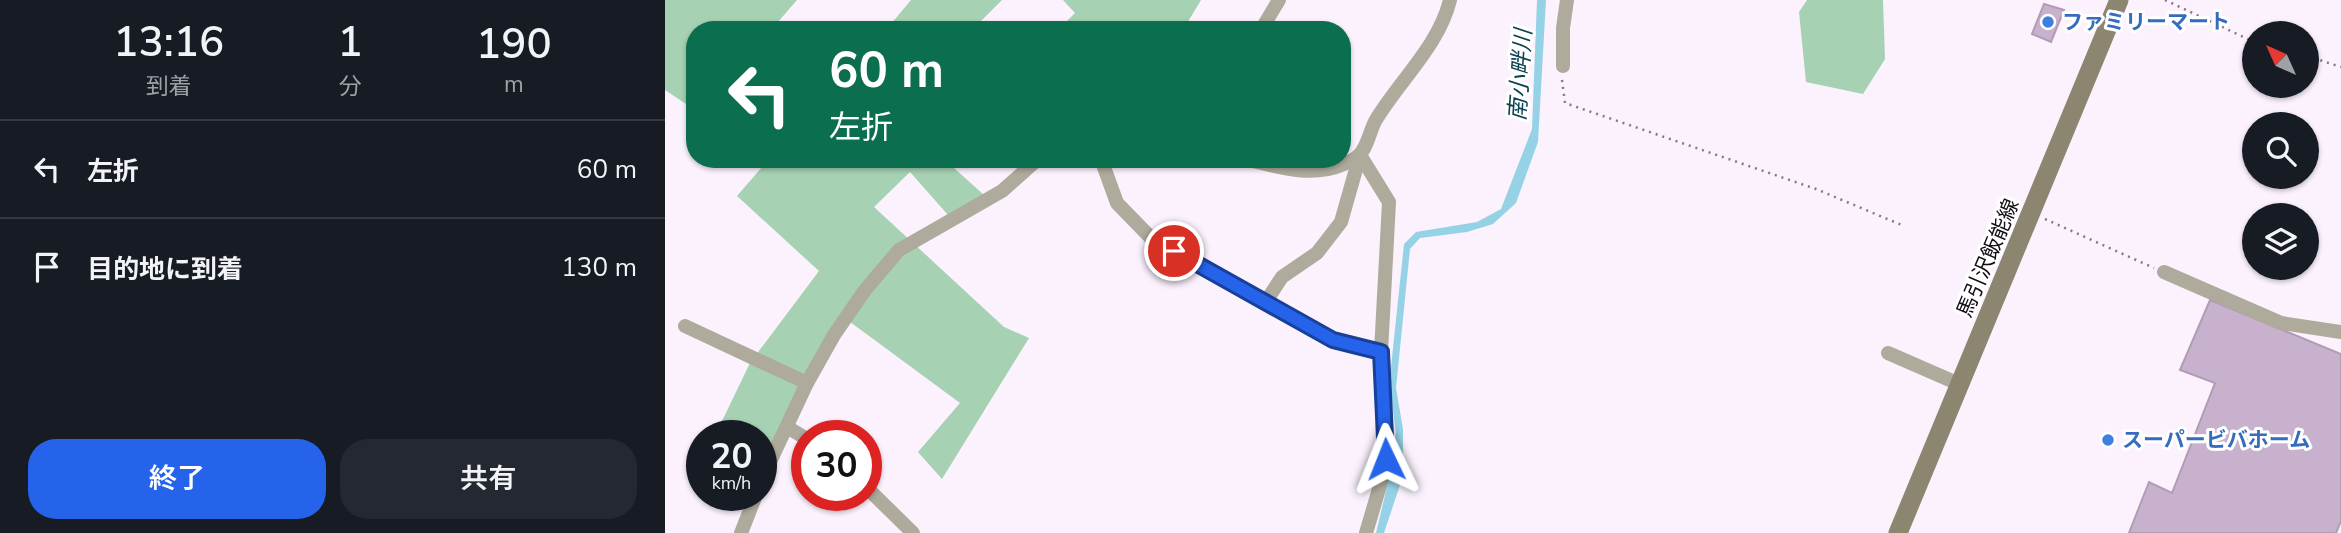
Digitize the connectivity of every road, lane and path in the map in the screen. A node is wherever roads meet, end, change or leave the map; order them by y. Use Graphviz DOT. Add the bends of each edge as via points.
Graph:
graph roads {
  1 [pos="1279,0"];
  2 [pos="1450,0"];
  3 [pos="1567,0"];
  4 [pos="2119,0"];
  5 [pos="2165,0"];
  6 [pos="1266,21"];
  7 [pos="2242,36"];
  8 [pos="2319,60"];
  9 [pos="1563,66"];
  10 [pos="2341,67"];
  11 [pos="1360,155"];
  12 [pos="1351,160"];
  13 [pos="1028,168"];
  14 [pos="1104,168"];
  15 [pos="1281,168"];
  16 [pos="1331,168"];
  17 [pos="2032,213"];
  18 [pos="1904,226"];
  19 [pos="2164,272"];
  20 [pos="1265,303"];
  21 [pos="685,326"];
  22 [pos="2341,332"];
  23 [pos="1381,352"];
  24 [pos="1888,353"];
  25 [pos="807,383"];
  26 [pos="1959,384"];
  27 [pos="787,427"];
  28 [pos="791,429"];
  29 [pos="777,448"];
  30 [pos="882,502"];
  31 [pos="749,511"];
  32 [pos="741,533"];
  33 [pos="913,533"];
  34 [pos="1366,533"];
  35 [pos="1898,533"];
  1 -- 6 [label="street"];
  2 -- 11 [label="street" via="1447,14 1376,119"];
  3 -- 9 [label="street"];
  4 -- 17 [label="main road, 馬引沢飯能線"];
  5 -- 7 [label="path"];
  8 -- 10 [label="path"];
  9 -- 18 [label="path" via="1566,103 1817,190"];
  11 -- 12 [label="street"];
  11 -- 20 [label="street" via="1341,222 1317,253 1282,277"];
  11 -- 23 [label="street" via="1389,202"];
  13 -- 25 [label="street" via="1002,191 899,250 849,312"];
  14 -- 20 [label="street" via="1117,204 1151,238"];
  15 -- 16 [label="street" via="1319,172"];
  17 -- 19 [label="path"];
  17 -- 26 [label="main road, 馬引沢飯能線"];
  19 -- 22 [label="street" via="2281,323"];
  20 -- 23 [label="street" via="1333,340"];
  21 -- 25 [label="street"];
  23 -- 34 [label="street" via="1387,446"];
  24 -- 26 [label="street"];
  25 -- 27 [label="street"];
  26 -- 35 [label="main road, 馬引沢飯能線"];
  27 -- 28 [label="street"];
  27 -- 29 [label="street"];
  30 -- 33 [label="street"];
  31 -- 32 [label="street"];
}
